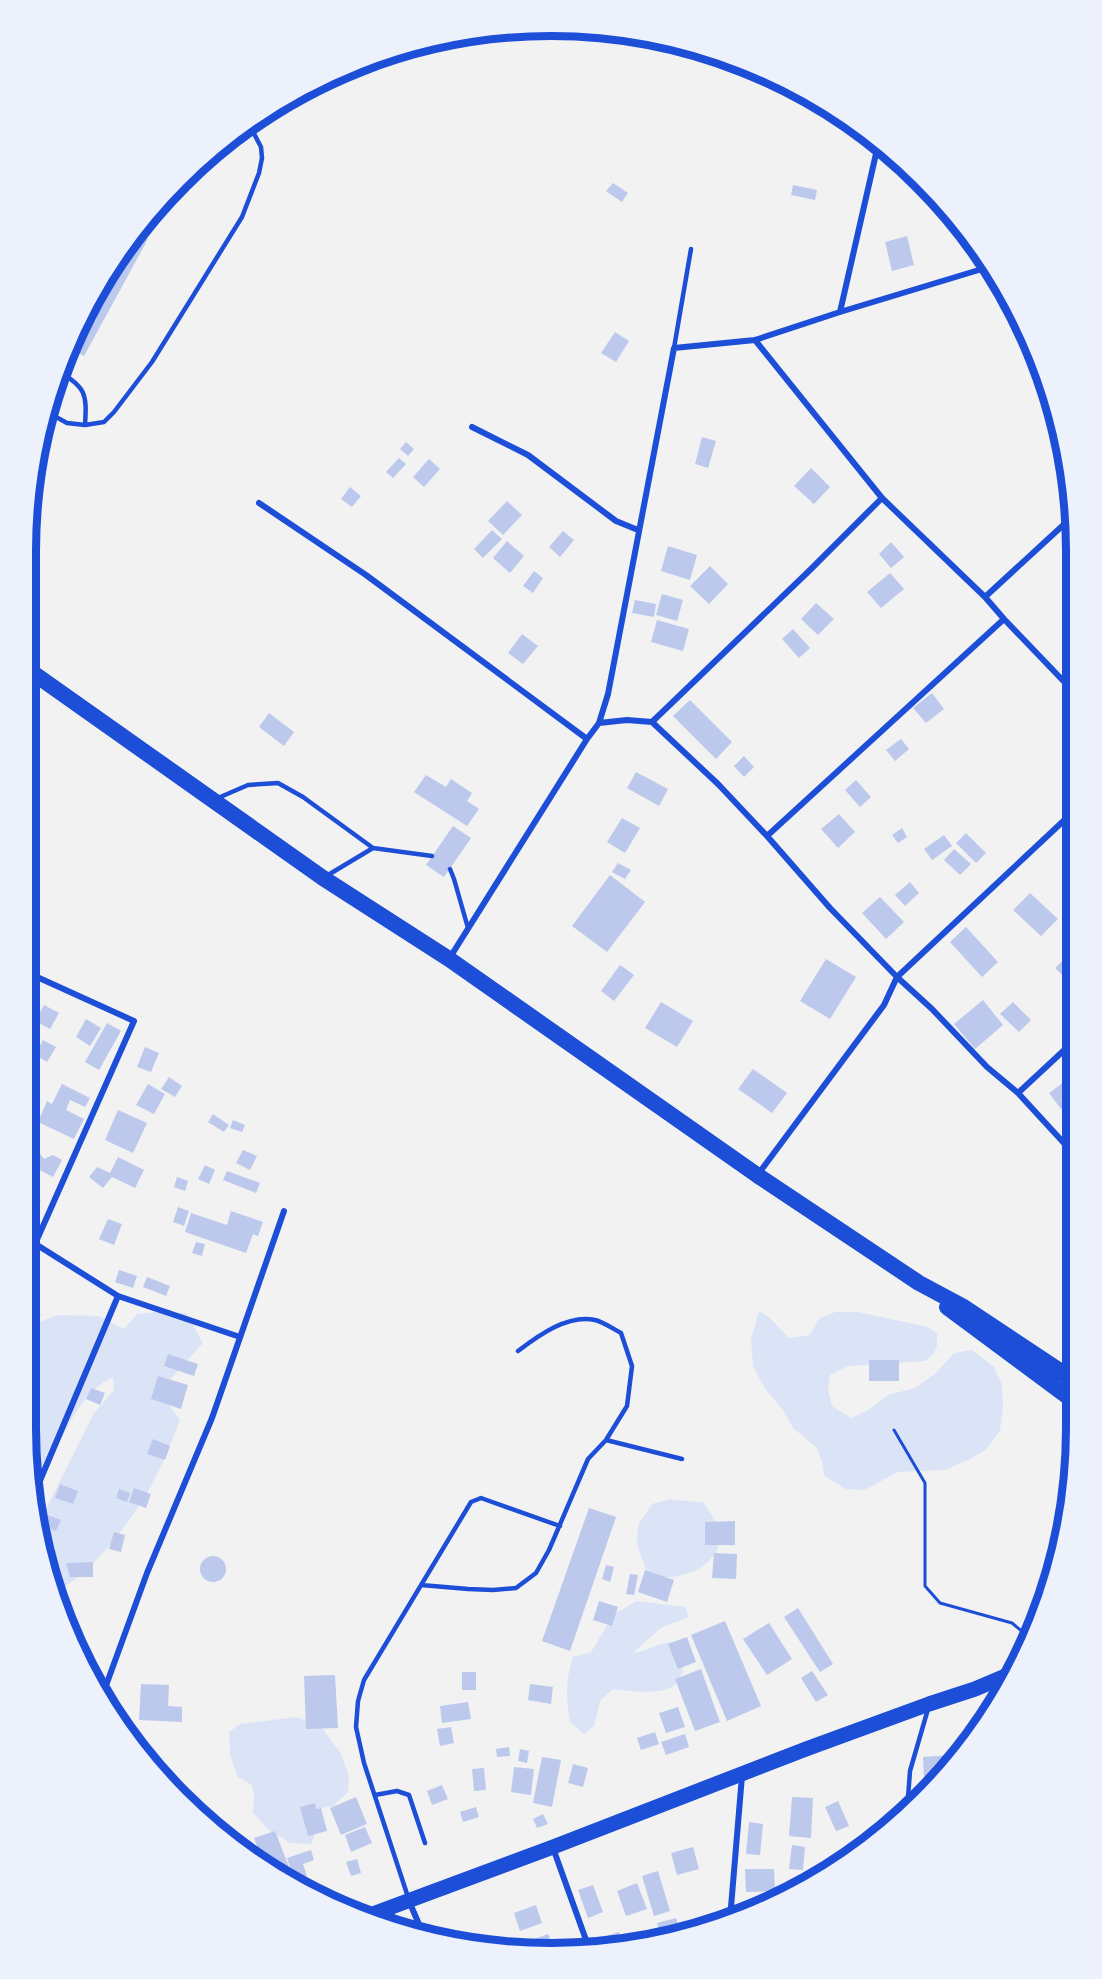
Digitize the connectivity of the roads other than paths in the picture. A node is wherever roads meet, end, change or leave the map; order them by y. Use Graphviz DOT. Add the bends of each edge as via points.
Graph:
graph roads {
  1 [pos="253,131"];
  2 [pos="876,152"];
  3 [pos="691,249"];
  4 [pos="982,269"];
  5 [pos="840,312"];
  6 [pos="755,340"];
  7 [pos="674,348"];
  8 [pos="67,376"];
  9 [pos="55,416"];
  10 [pos="85,425"];
  11 [pos="472,427"];
  12 [pos="882,498"];
  13 [pos="260,503"];
  14 [pos="1065,523"];
  15 [pos="638,530"];
  16 [pos="985,597"];
  17 [pos="1004,619"];
  18 [pos="36,675"];
  19 [pos="1066,684"];
  20 [pos="652,722"];
  21 [pos="599,723"];
  22 [pos="587,739"];
  23 [pos="215,800"];
  24 [pos="1066,819"];
  25 [pos="767,836"];
  26 [pos="373,848"];
  27 [pos="432,856"];
  28 [pos="450,869"];
  29 [pos="323,878"];
  30 [pos="468,928"];
  31 [pos="449,959"];
  32 [pos="36,977"];
  33 [pos="897,977"];
  34 [pos="1066,1048"];
  35 [pos="1018,1093"];
  36 [pos="1066,1145"];
  37 [pos="757,1175"];
  38 [pos="284,1211"];
  39 [pos="36,1242"];
  40 [pos="36,1245"];
  41 [pos="919,1283"];
  42 [pos="118,1296"];
  43 [pos="240,1337"];
  44 [pos="518,1351"];
  45 [pos="1066,1375"];
  46 [pos="1066,1395"];
  47 [pos="606,1440"];
  48 [pos="682,1459"];
  49 [pos="39,1483"];
  50 [pos="560,1526"];
  51 [pos="421,1585"];
  52 [pos="1001,1678"];
  53 [pos="106,1686"];
  54 [pos="996,1688"];
  55 [pos="975,1689"];
  56 [pos="929,1704"];
  57 [pos="742,1775"];
  58 [pos="375,1795"];
  59 [pos="908,1799"];
  60 [pos="425,1843"];
  61 [pos="553,1847"];
  62 [pos="409,1900"];
  63 [pos="731,1911"];
  64 [pos="376,1913"];
  65 [pos="420,1925"];
  66 [pos="588,1942"];
  1 -- 10 [label="lane" via="262,158 242,217 152,362 104,422"];
  2 -- 5 [label="street"];
  3 -- 7 [label="lane"];
  4 -- 5 [label="street"];
  5 -- 6 [label="street"];
  6 -- 7 [label="street"];
  6 -- 12 [label="street"];
  7 -- 15 [label="street"];
  8 -- 10 [label="lane" via="83,390"];
  9 -- 10 [label="lane" via="67,423"];
  11 -- 15 [label="street" via="528,454 616,521"];
  12 -- 16 [label="street"];
  12 -- 20 [label="street"];
  13 -- 22 [label="street" via="366,575"];
  14 -- 16 [label="street"];
  15 -- 21 [label="street" via="608,694"];
  16 -- 17 [label="street"];
  17 -- 19 [label="street"];
  17 -- 25 [label="street"];
  18 -- 23 [label="highway"];
  20 -- 21 [label="street"];
  20 -- 25 [label="street"];
  21 -- 22 [label="street"];
  22 -- 30 [label="street"];
  23 -- 26 [label="lane" via="248,784 278,783"];
  23 -- 29 [label="highway"];
  24 -- 33 [label="street"];
  25 -- 33 [label="street"];
  26 -- 27 [label="lane"];
  26 -- 29 [label="lane"];
  28 -- 30 [label="lane"];
  29 -- 31 [label="highway"];
  30 -- 31 [label="street"];
  31 -- 37 [label="highway"];
  32 -- 39 [label="street" via="134,1021"];
  33 -- 35 [label="street"];
  33 -- 37 [label="street" via="884,1005"];
  34 -- 35 [label="street"];
  35 -- 36 [label="street"];
  37 -- 41 [label="highway"];
  38 -- 43 [label="street"];
  40 -- 42 [label="street"];
  41 -- 45 [label="highway" via="962,1306"];
  41 -- 46 [label="highway"];
  42 -- 43 [label="street"];
  42 -- 49 [label="street"];
  43 -- 53 [label="street"];
  44 -- 47 [label="lane" via="569,1321 595,1320 621,1333 632,1366 627,1406"];
  47 -- 48 [label="lane"];
  47 -- 50 [label="lane" via="588,1459"];
  50 -- 51 [label="lane" via="536,1573 516,1588"];
  50 -- 51 [label="lane" via="481,1498 474,1499"];
  51 -- 58 [label="lane" via="364,1680 358,1701 356,1727"];
  52 -- 55 [label="main road"];
  54 -- 55 [label="main road"];
  55 -- 56 [label="main road"];
  56 -- 57 [label="main road"];
  56 -- 59 [label="lane" via="910,1771"];
  57 -- 61 [label="main road"];
  57 -- 63 [label="street"];
  58 -- 60 [label="lane" via="397,1791 409,1795"];
  58 -- 62 [label="lane"];
  61 -- 62 [label="main road"];
  61 -- 66 [label="street"];
  62 -- 64 [label="main road"];
  62 -- 65 [label="street"];
}
